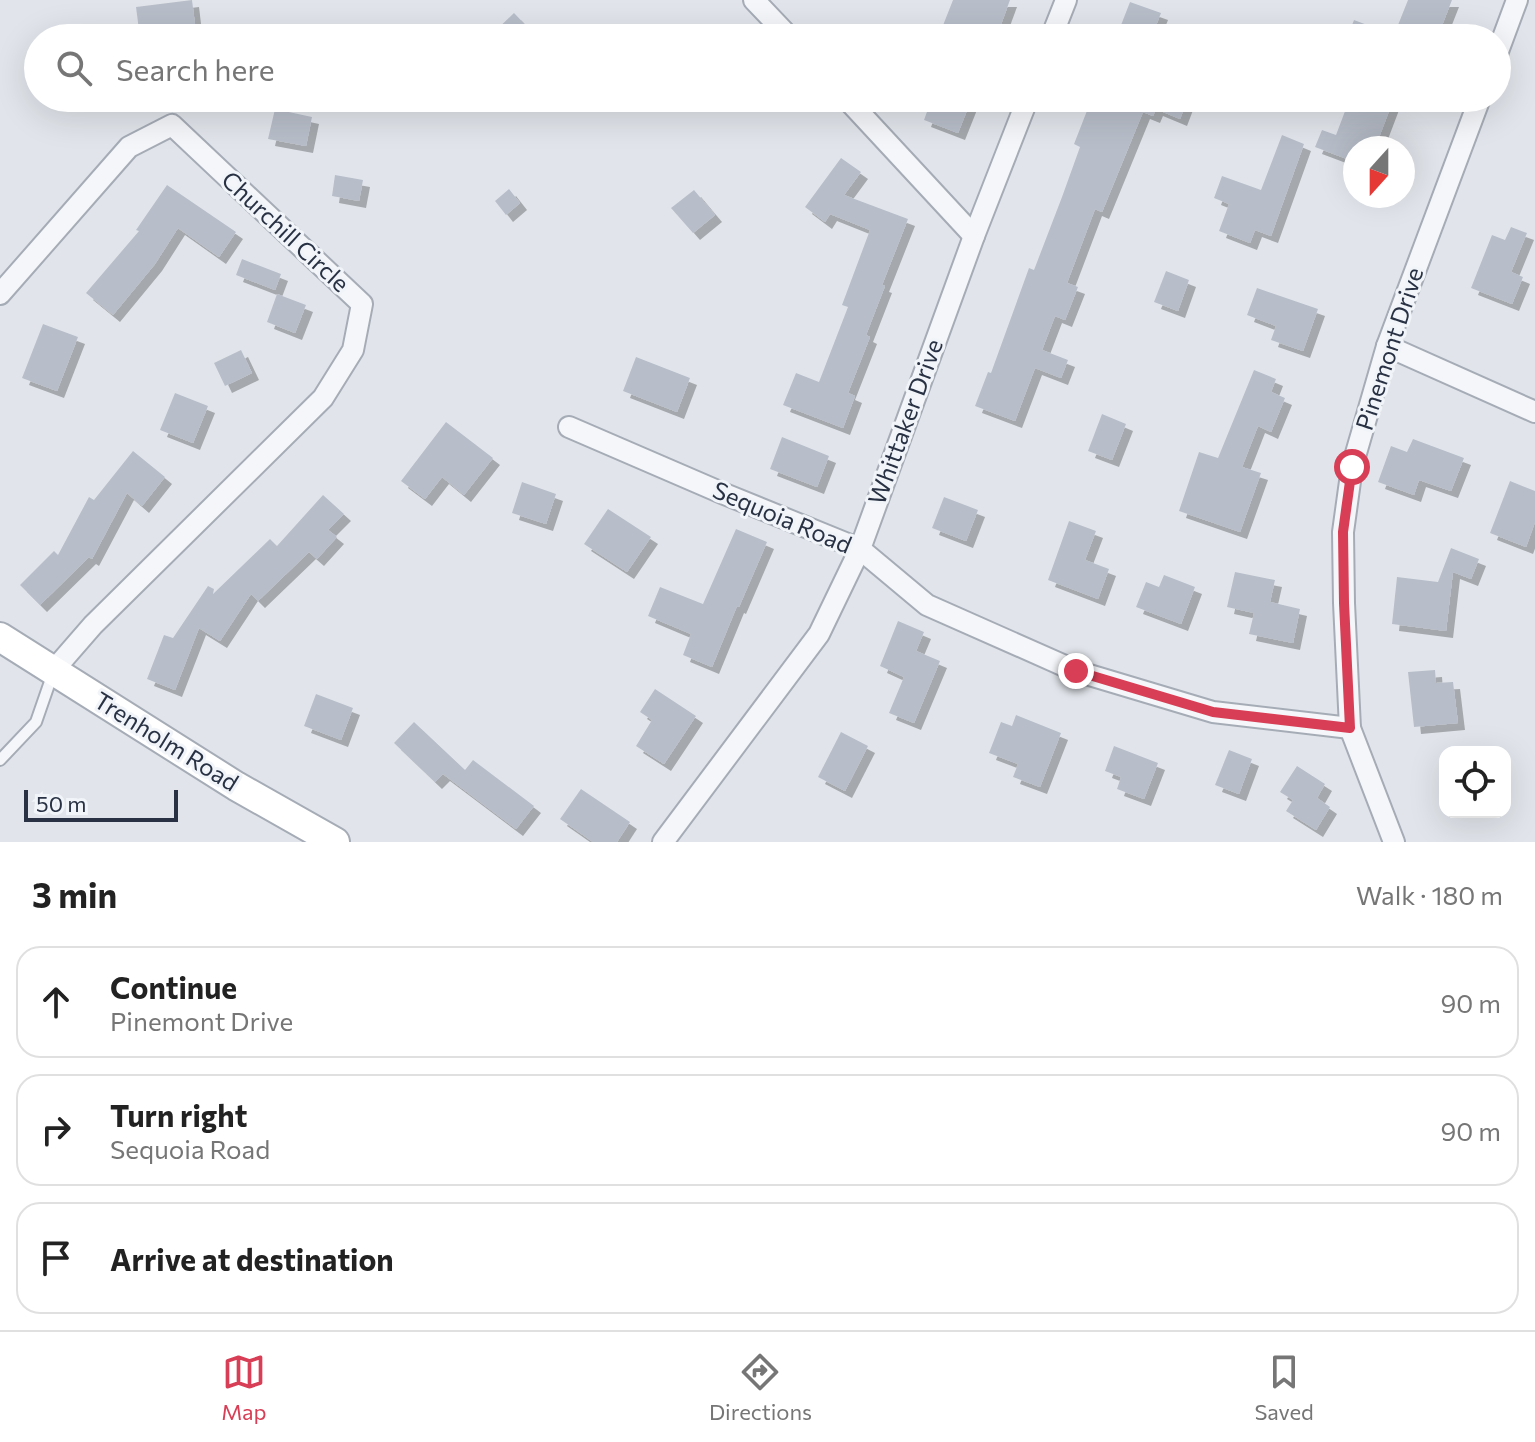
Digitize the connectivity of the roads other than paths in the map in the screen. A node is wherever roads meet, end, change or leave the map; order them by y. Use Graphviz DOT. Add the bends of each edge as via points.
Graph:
graph roads {
  1 [pos="754,0"];
  2 [pos="1066,0"];
  3 [pos="1517,0"];
  4 [pos="777,24"];
  5 [pos="1057,24"];
  6 [pos="1508,24"];
  7 [pos="859,112"];
  8 [pos="1023,112"];
  9 [pos="1475,112"];
  10 [pos="974,236"];
  11 [pos="0,294"];
  12 [pos="1387,346"];
  13 [pos="1535,412"];
  14 [pos="569,427"];
  15 [pos="860,549"];
  16 [pos="0,637"];
  17 [pos="53,671"];
  18 [pos="1350,728"];
  19 [pos="0,760"];
  20 [pos="335,842"];
  21 [pos="663,842"];
  22 [pos="1394,842"];
  1 -- 4 [label="street"];
  2 -- 5 [label="street"];
  3 -- 6 [label="street"];
  7 -- 10 [label="street"];
  8 -- 10 [label="street, Whittaker Drive"];
  9 -- 12 [label="street, Pinemont Drive"];
  10 -- 15 [label="street, Whittaker Drive"];
  11 -- 17 [label="street, Churchill Circle" via="129,147 172,125 362,304 353,350 323,398"];
  12 -- 13 [label="street"];
  12 -- 18 [label="street, Pinemont Drive" via="1352,467 1343,532"];
  14 -- 15 [label="street, Sequoia Road"];
  15 -- 18 [label="street, Sequoia Road" via="927,605 1076,671 1213,712"];
  15 -- 21 [label="street, Whittaker Drive" via="819,634"];
  16 -- 17 [label="main road, Trenholm Road"];
  17 -- 19 [label="lane" via="36,722"];
  17 -- 20 [label="main road, Trenholm Road"];
  18 -- 22 [label="street, Pinemont Drive"];
}
